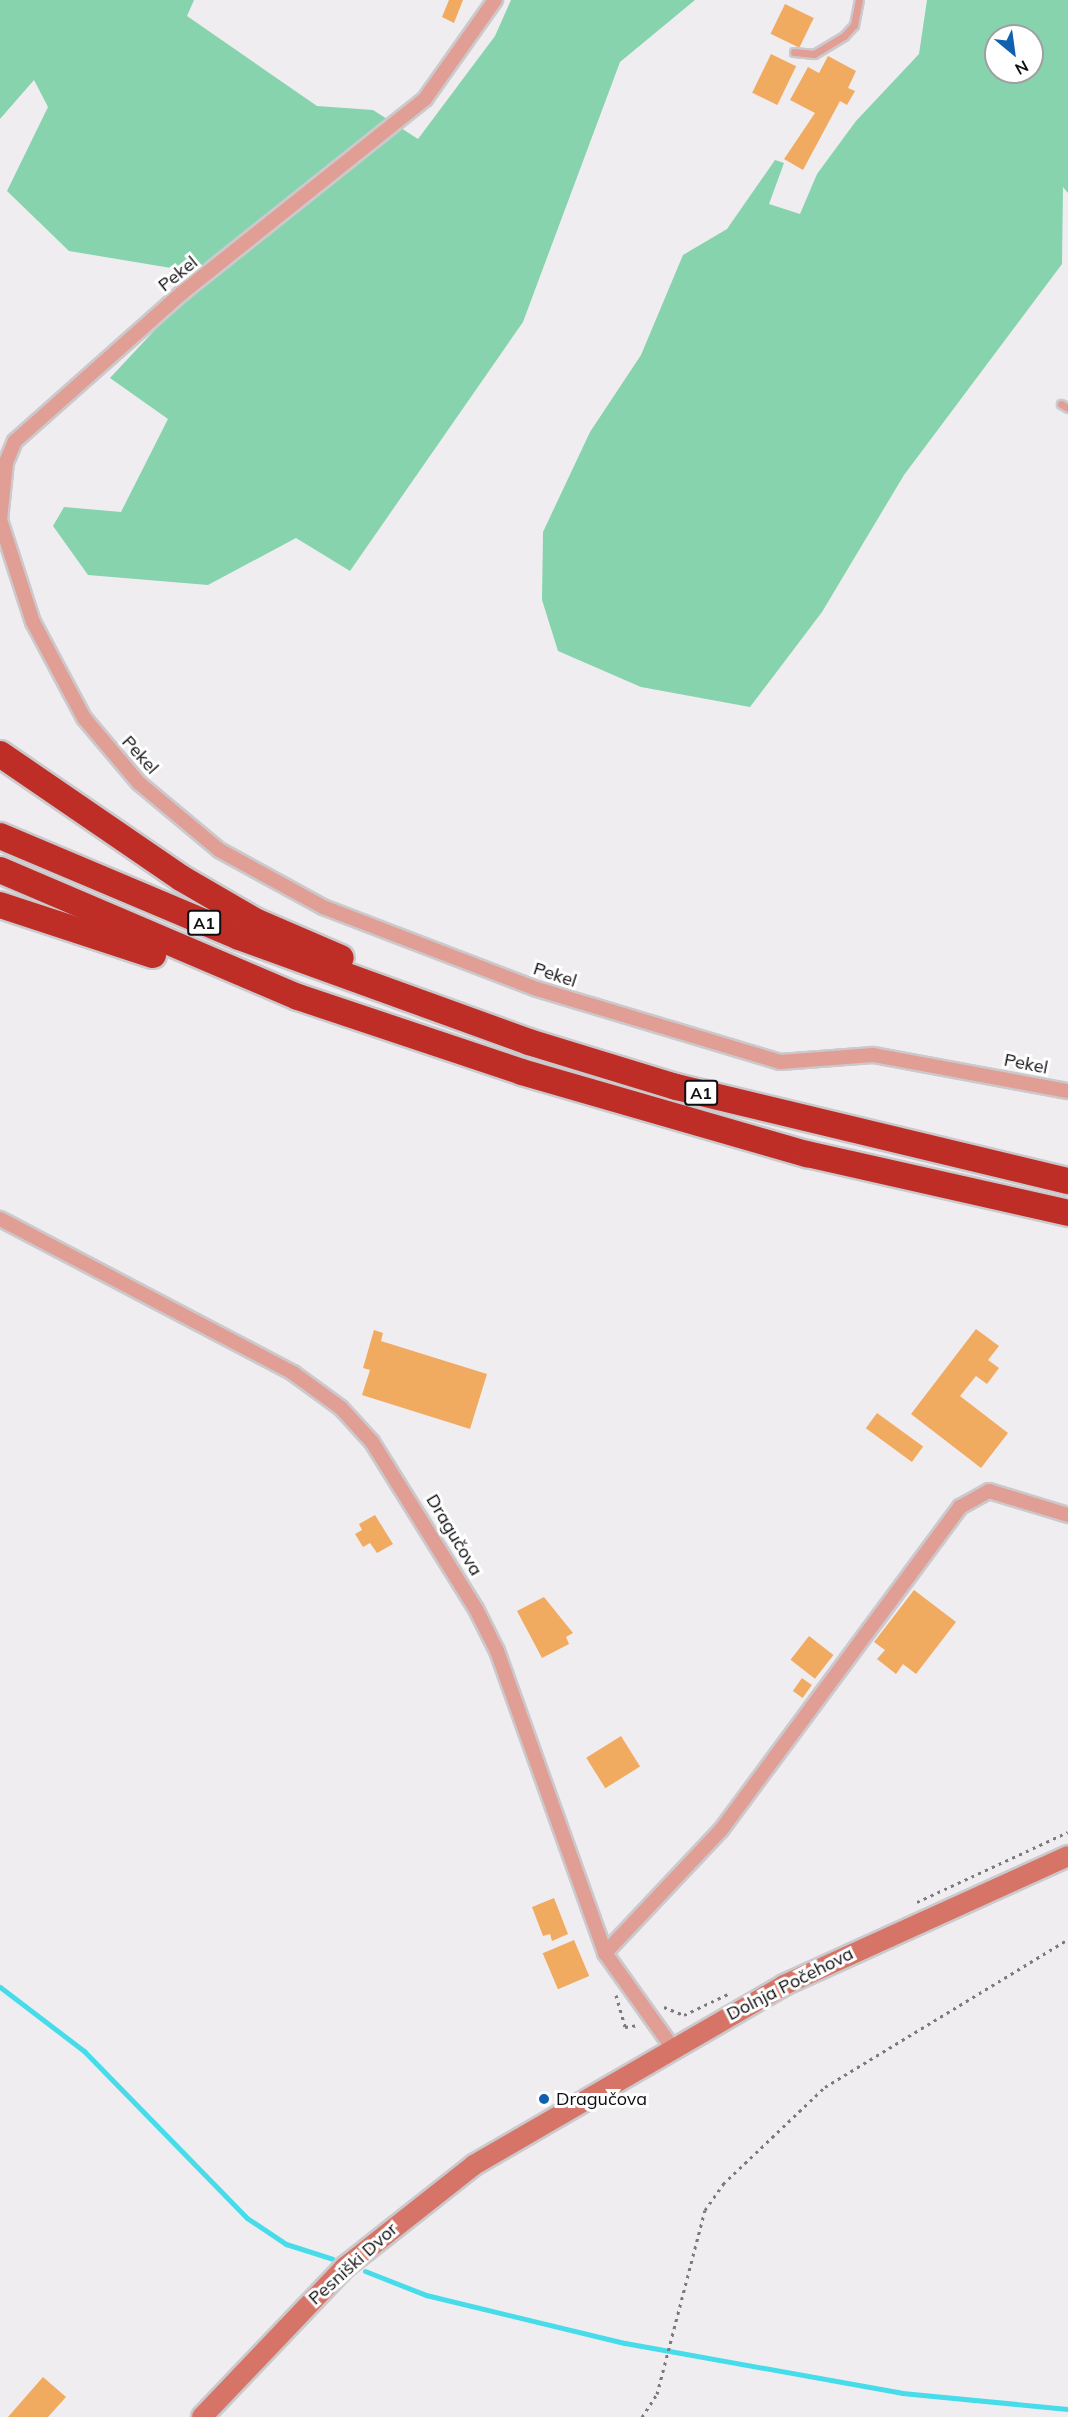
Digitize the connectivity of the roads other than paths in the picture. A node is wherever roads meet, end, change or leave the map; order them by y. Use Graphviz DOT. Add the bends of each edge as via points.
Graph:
graph roads {
  1 [pos="495,0"];
  2 [pos="859,0"];
  3 [pos="794,52"];
  4 [pos="0,754"];
  5 [pos="0,836"];
  6 [pos="0,870"];
  7 [pos="0,904"];
  8 [pos="298,997"];
  9 [pos="412,1002"];
  10 [pos="1068,1091"];
  11 [pos="1068,1181"];
  12 [pos="1068,1213"];
  13 [pos="0,1220"];
  14 [pos="1068,1515"];
  15 [pos="1068,1856"];
  16 [pos="605,1953"];
  17 [pos="672,2047"];
  18 [pos="524,2133"];
  19 [pos="202,2417"];
  1 -- 10 [label="street, Pekel" via="425,99 175,299 15,441 6,462 0,520 33,622 84,718 139,783 219,850 323,907 537,989 780,1062 873,1055"];
  2 -- 3 [label="lane" via="854,25 844,36 814,54"];
  4 -- 9 [label="highway" via="181,878 257,922 381,976"];
  5 -- 9 [label="highway, A1" via="97,881"];
  6 -- 8 [label="highway, A1"];
  7 -- 8 [label="highway" via="146,952 263,998"];
  8 -- 12 [label="highway, A1" via="666,1116"];
  9 -- 11 [label="highway, A1" via="676,1087"];
  13 -- 16 [label="street, Dragučova" via="293,1373 341,1408 372,1442 434,1537 497,1651"];
  14 -- 16 [label="street" via="989,1491 960,1507 721,1830"];
  15 -- 17 [label="main road, Dolnja Počehova" via="845,1955"];
  16 -- 17 [label="street, Dragučova"];
  17 -- 18 [label="main road, Dolnja Počehova"];
  18 -- 19 [label="main road, Pesniški Dvor" via="420,2204 345,2267"];
}
